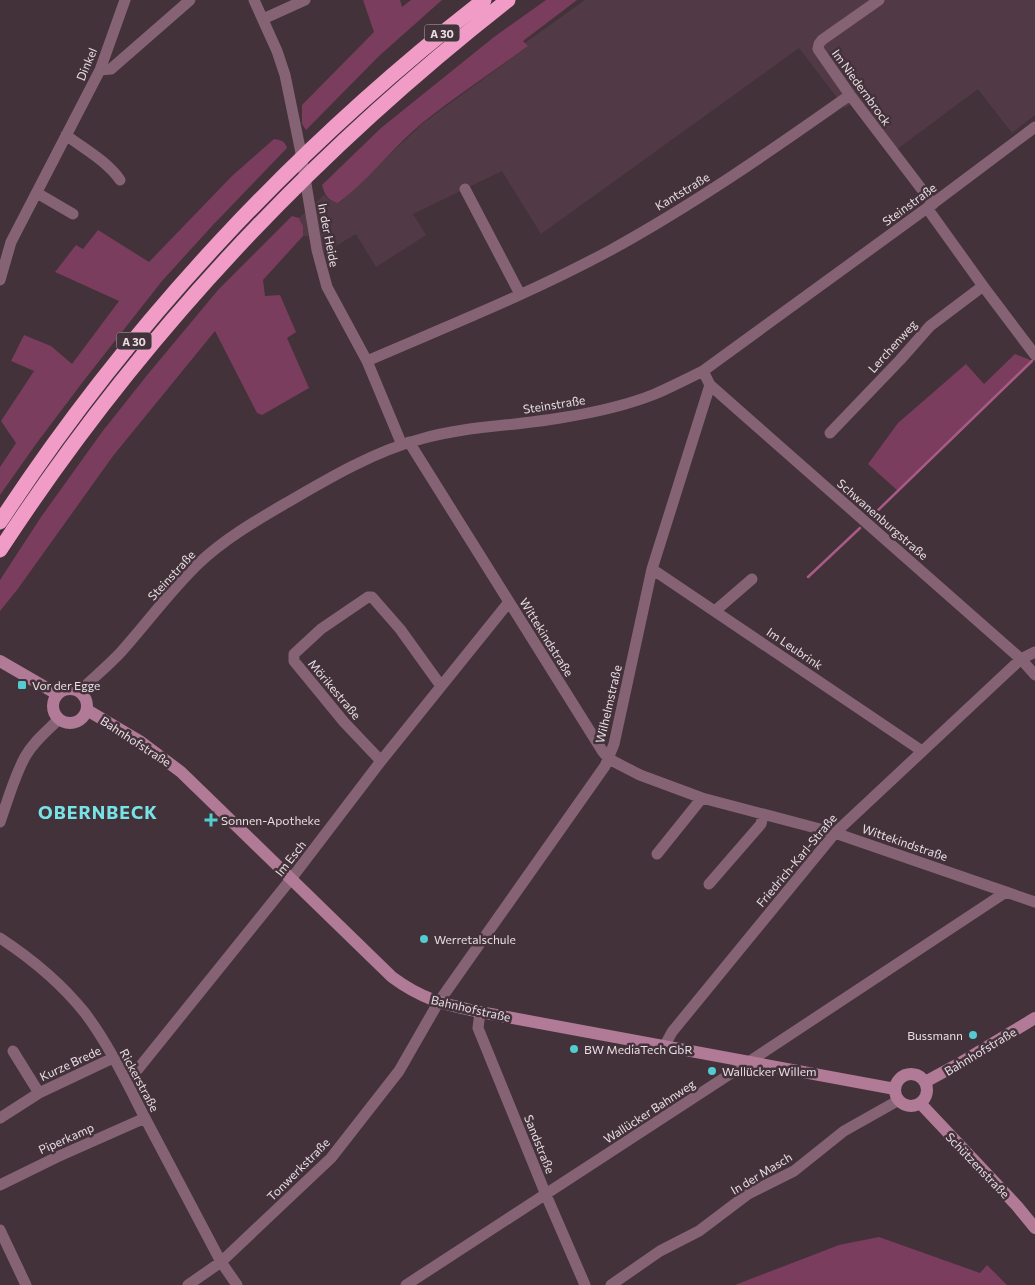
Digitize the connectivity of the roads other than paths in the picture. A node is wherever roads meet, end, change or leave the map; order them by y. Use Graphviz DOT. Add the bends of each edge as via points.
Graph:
graph roads {
  1 [pos="125,0"];
  2 [pos="190,0"];
  3 [pos="254,0"];
  4 [pos="305,0"];
  5 [pos="484,0"];
  6 [pos="508,0"];
  7 [pos="879,0"];
  8 [pos="263,19"];
  9 [pos="100,70"];
  10 [pos="850,95"];
  11 [pos="1035,127"];
  12 [pos="66,135"];
  13 [pos="120,180"];
  14 [pos="465,189"];
  15 [pos="37,193"];
  16 [pos="930,206"];
  17 [pos="73,214"];
  18 [pos="0,280"];
  19 [pos="983,286"];
  20 [pos="520,294"];
  21 [pos="1035,355"];
  22 [pos="367,361"];
  23 [pos="703,371"];
  24 [pos="710,385"];
  25 [pos="830,433"];
  26 [pos="406,444"];
  27 [pos="0,522"];
  28 [pos="0,550"];
  29 [pos="652,569"];
  30 [pos="752,578"];
  31 [pos="508,602"];
  32 [pos="716,611"];
  33 [pos="1035,652"];
  34 [pos="1020,659"];
  35 [pos="0,660"];
  36 [pos="1035,675"];
  37 [pos="442,686"];
  38 [pos="80,691"];
  39 [pos="57,694"];
  40 [pos="87,710"];
  41 [pos="59,719"];
  42 [pos="922,751"];
  43 [pos="609,759"];
  44 [pos="382,761"];
  45 [pos="702,798"];
  46 [pos="764,815"];
  47 [pos="0,822"];
  48 [pos="834,833"];
  49 [pos="657,854"];
  50 [pos="291,880"];
  51 [pos="709,884"];
  52 [pos="1006,892"];
  53 [pos="1035,902"];
  54 [pos="0,938"];
  55 [pos="438,1003"];
  56 [pos="480,1012"];
  57 [pos="1035,1018"];
  58 [pos="665,1045"];
  59 [pos="13,1051"];
  60 [pos="113,1058"];
  61 [pos="750,1061"];
  62 [pos="125,1079"];
  63 [pos="925,1082"];
  64 [pos="39,1093"];
  65 [pos="897,1094"];
  66 [pos="920,1103"];
  67 [pos="0,1118"];
  68 [pos="145,1118"];
  69 [pos="0,1185"];
  70 [pos="546,1194"];
  71 [pos="1035,1228"];
  72 [pos="0,1230"];
  73 [pos="221,1262"];
  74 [pos="26,1285"];
  75 [pos="188,1285"];
  76 [pos="237,1285"];
  77 [pos="406,1285"];
  78 [pos="585,1285"];
  79 [pos="611,1285"];
  1 -- 9 [label="street, Dinkel"];
  2 -- 9 [label="street" via="111,69"];
  3 -- 8 [label="street, In der Heide"];
  4 -- 8 [label="street"];
  5 -- 27 [label="highway, A 30" via="401,68 319,142 198,265 50,449"];
  6 -- 28 [label="highway, A 30" via="460,37 322,160 208,278 94,414"];
  7 -- 10 [label="street, Im Niedernbrock" via="819,44 818,49"];
  8 -- 22 [label="street, In der Heide" via="287,84 317,250 327,287"];
  9 -- 12 [label="street, Dinkel"];
  10 -- 16 [label="street, Im Niedernbrock"];
  10 -- 20 [label="street, Kantstraße" via="750,166 654,224 610,250"];
  11 -- 16 [label="street, Steinstraße"];
  12 -- 13 [label="street"];
  12 -- 15 [label="street, Dinkel"];
  14 -- 20 [label="street"];
  15 -- 17 [label="street"];
  15 -- 18 [label="street, Dinkel" via="11,242"];
  16 -- 19 [label="street, Im Niedernbrock"];
  16 -- 23 [label="street, Steinstraße"];
  19 -- 21 [label="street, Im Niedernbrock"];
  19 -- 25 [label="street, Lerchenweg" via="930,326"];
  20 -- 22 [label="street, Kantstraße"];
  22 -- 26 [label="street, In der Heide"];
  23 -- 24 [label="street"];
  23 -- 26 [label="street, Steinstraße" via="627,404 560,418 439,435"];
  24 -- 29 [label="street, Wilhelmstraße"];
  24 -- 34 [label="street, Schwanenburgstraße"];
  26 -- 31 [label="street, Wittekindstraße"];
  26 -- 38 [label="street, Steinstraße" via="324,481 218,546 178,584 120,652"];
  29 -- 32 [label="street, Im Leubrink"];
  29 -- 43 [label="street, Wilhelmstraße"];
  30 -- 32 [label="street"];
  31 -- 37 [label="street, Im Esch"];
  31 -- 43 [label="street, Wittekindstraße"];
  32 -- 42 [label="street, Im Leubrink"];
  33 -- 34 [label="street, Friedrich-Karl-Straße"];
  34 -- 36 [label="street, Schwanenburgstraße"];
  34 -- 42 [label="street, Friedrich-Karl-Straße"];
  35 -- 39 [label="street"];
  37 -- 44 [label="street, Im Esch"];
  37 -- 44 [label="street, Mörikestraße" via="372,597 321,629 294,654 294,661 344,722"];
  38 -- 39 [label="street" via="66,689"];
  38 -- 40 [label="street" via="86,700"];
  39 -- 41 [label="street" via="53,710"];
  40 -- 41 [label="street" via="76,723"];
  40 -- 50 [label="street, Bahnhofstraße" via="141,742 181,772"];
  41 -- 47 [label="street" via="36,741 26,756"];
  42 -- 48 [label="street, Friedrich-Karl-Straße"];
  43 -- 45 [label="street, Wittekindstraße" via="640,775"];
  43 -- 55 [label="street, Wilhelmstraße"];
  44 -- 50 [label="street, Im Esch"];
  45 -- 46 [label="street, Wittekindstraße"];
  45 -- 49 [label="street"];
  46 -- 48 [label="street, Wittekindstraße"];
  46 -- 51 [label="street" via="761,824"];
  48 -- 52 [label="street, Wittekindstraße"];
  48 -- 58 [label="street, Friedrich-Karl-Straße" via="672,1032"];
  50 -- 55 [label="street, Bahnhofstraße" via="392,977"];
  50 -- 62 [label="street, Im Esch" via="138,1069"];
  52 -- 53 [label="street, Wittekindstraße"];
  52 -- 61 [label="street, Wallücker Bahnweg"];
  54 -- 60 [label="street, Rickerstraße" via="28,957 73,1000"];
  55 -- 56 [label="street, Bahnhofstraße"];
  55 -- 73 [label="street, Tonwerkstraße" via="399,1071 331,1158"];
  56 -- 58 [label="street, Bahnhofstraße"];
  56 -- 70 [label="street, Sandstraße" via="478,1028"];
  57 -- 63 [label="street, Bahnhofstraße"];
  58 -- 61 [label="street, Bahnhofstraße"];
  59 -- 64 [label="street, Kurze Brede"];
  60 -- 62 [label="street, Rickerstraße"];
  60 -- 64 [label="street, Kurze Brede"];
  61 -- 65 [label="street, Bahnhofstraße"];
  61 -- 70 [label="street, Wallücker Bahnweg"];
  62 -- 68 [label="street, Rickerstraße"];
  63 -- 65 [label="street" via="916,1075 906,1075 898,1080"];
  63 -- 66 [label="street" via="926,1095"];
  64 -- 67 [label="street, Kurze Brede"];
  65 -- 66 [label="street" via="906,1105"];
  65 -- 79 [label="street, In der Masch" via="794,1171 748,1194 699,1231 660,1251"];
  66 -- 71 [label="street, Schützenstraße"];
  68 -- 69 [label="street, Piperkamp"];
  68 -- 73 [label="street, Rickerstraße"];
  70 -- 77 [label="street, Wallücker Bahnweg"];
  70 -- 78 [label="street, Sandstraße"];
  72 -- 74 [label="street"];
  73 -- 75 [label="street, Tonwerkstraße"];
  73 -- 76 [label="street, Rickerstraße"];
}
